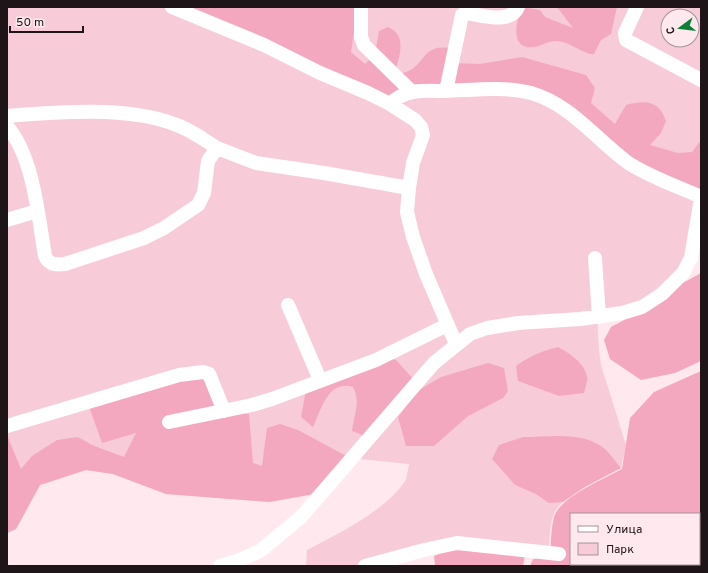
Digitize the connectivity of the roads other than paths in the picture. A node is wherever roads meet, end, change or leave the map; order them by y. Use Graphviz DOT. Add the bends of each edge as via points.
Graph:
graph roads {
  1 [pos="172,7"];
  2 [pos="361,7"];
  3 [pos="518,7"];
  4 [pos="637,7"];
  5 [pos="701,80"];
  6 [pos="411,91"];
  7 [pos="446,91"];
  8 [pos="390,104"];
  9 [pos="7,116"];
  10 [pos="7,126"];
  11 [pos="217,148"];
  12 [pos="409,188"];
  13 [pos="701,198"];
  14 [pos="37,211"];
  15 [pos="7,220"];
  16 [pos="595,258"];
  17 [pos="288,305"];
  18 [pos="599,317"];
  19 [pos="447,325"];
  20 [pos="456,344"];
  21 [pos="320,380"];
  22 [pos="224,411"];
  23 [pos="169,422"];
  24 [pos="7,426"];
  25 [pos="559,554"];
  26 [pos="250,562"];
  27 [pos="220,566"];
  28 [pos="366,566"];
  1 -- 8 [label="street" via="264,45"];
  2 -- 6 [label="street" via="364,45"];
  3 -- 7 [label="street" via="514,13 504,18 467,13 462,15"];
  4 -- 5 [label="street" via="625,33 626,40"];
  6 -- 7 [label="street"];
  6 -- 8 [label="street" via="397,97"];
  7 -- 13 [label="street" via="517,90 537,95 567,112 632,165"];
  8 -- 12 [label="street" via="415,120 422,130"];
  9 -- 11 [label="street" via="98,112 142,116 178,125"];
  10 -- 14 [label="street" via="20,145"];
  11 -- 12 [label="street" via="264,165"];
  11 -- 14 [label="street" via="208,161 204,194 200,202 164,228 138,240 65,264 49,263 45,256"];
  12 -- 19 [label="street" via="407,212 412,232"];
  13 -- 18 [label="street" via="691,258 673,285 642,307"];
  14 -- 15 [label="street"];
  16 -- 18 [label="street"];
  17 -- 21 [label="street"];
  18 -- 20 [label="street" via="500,325 470,334"];
  19 -- 20 [label="street"];
  19 -- 21 [label="street" via="381,358"];
  20 -- 26 [label="street" via="434,363 301,517"];
  21 -- 22 [label="street" via="265,402"];
  22 -- 23 [label="street"];
  22 -- 24 [label="street" via="209,374 203,372 179,375"];
  25 -- 28 [label="street" via="457,543"];
  26 -- 27 [label="street"];
}
